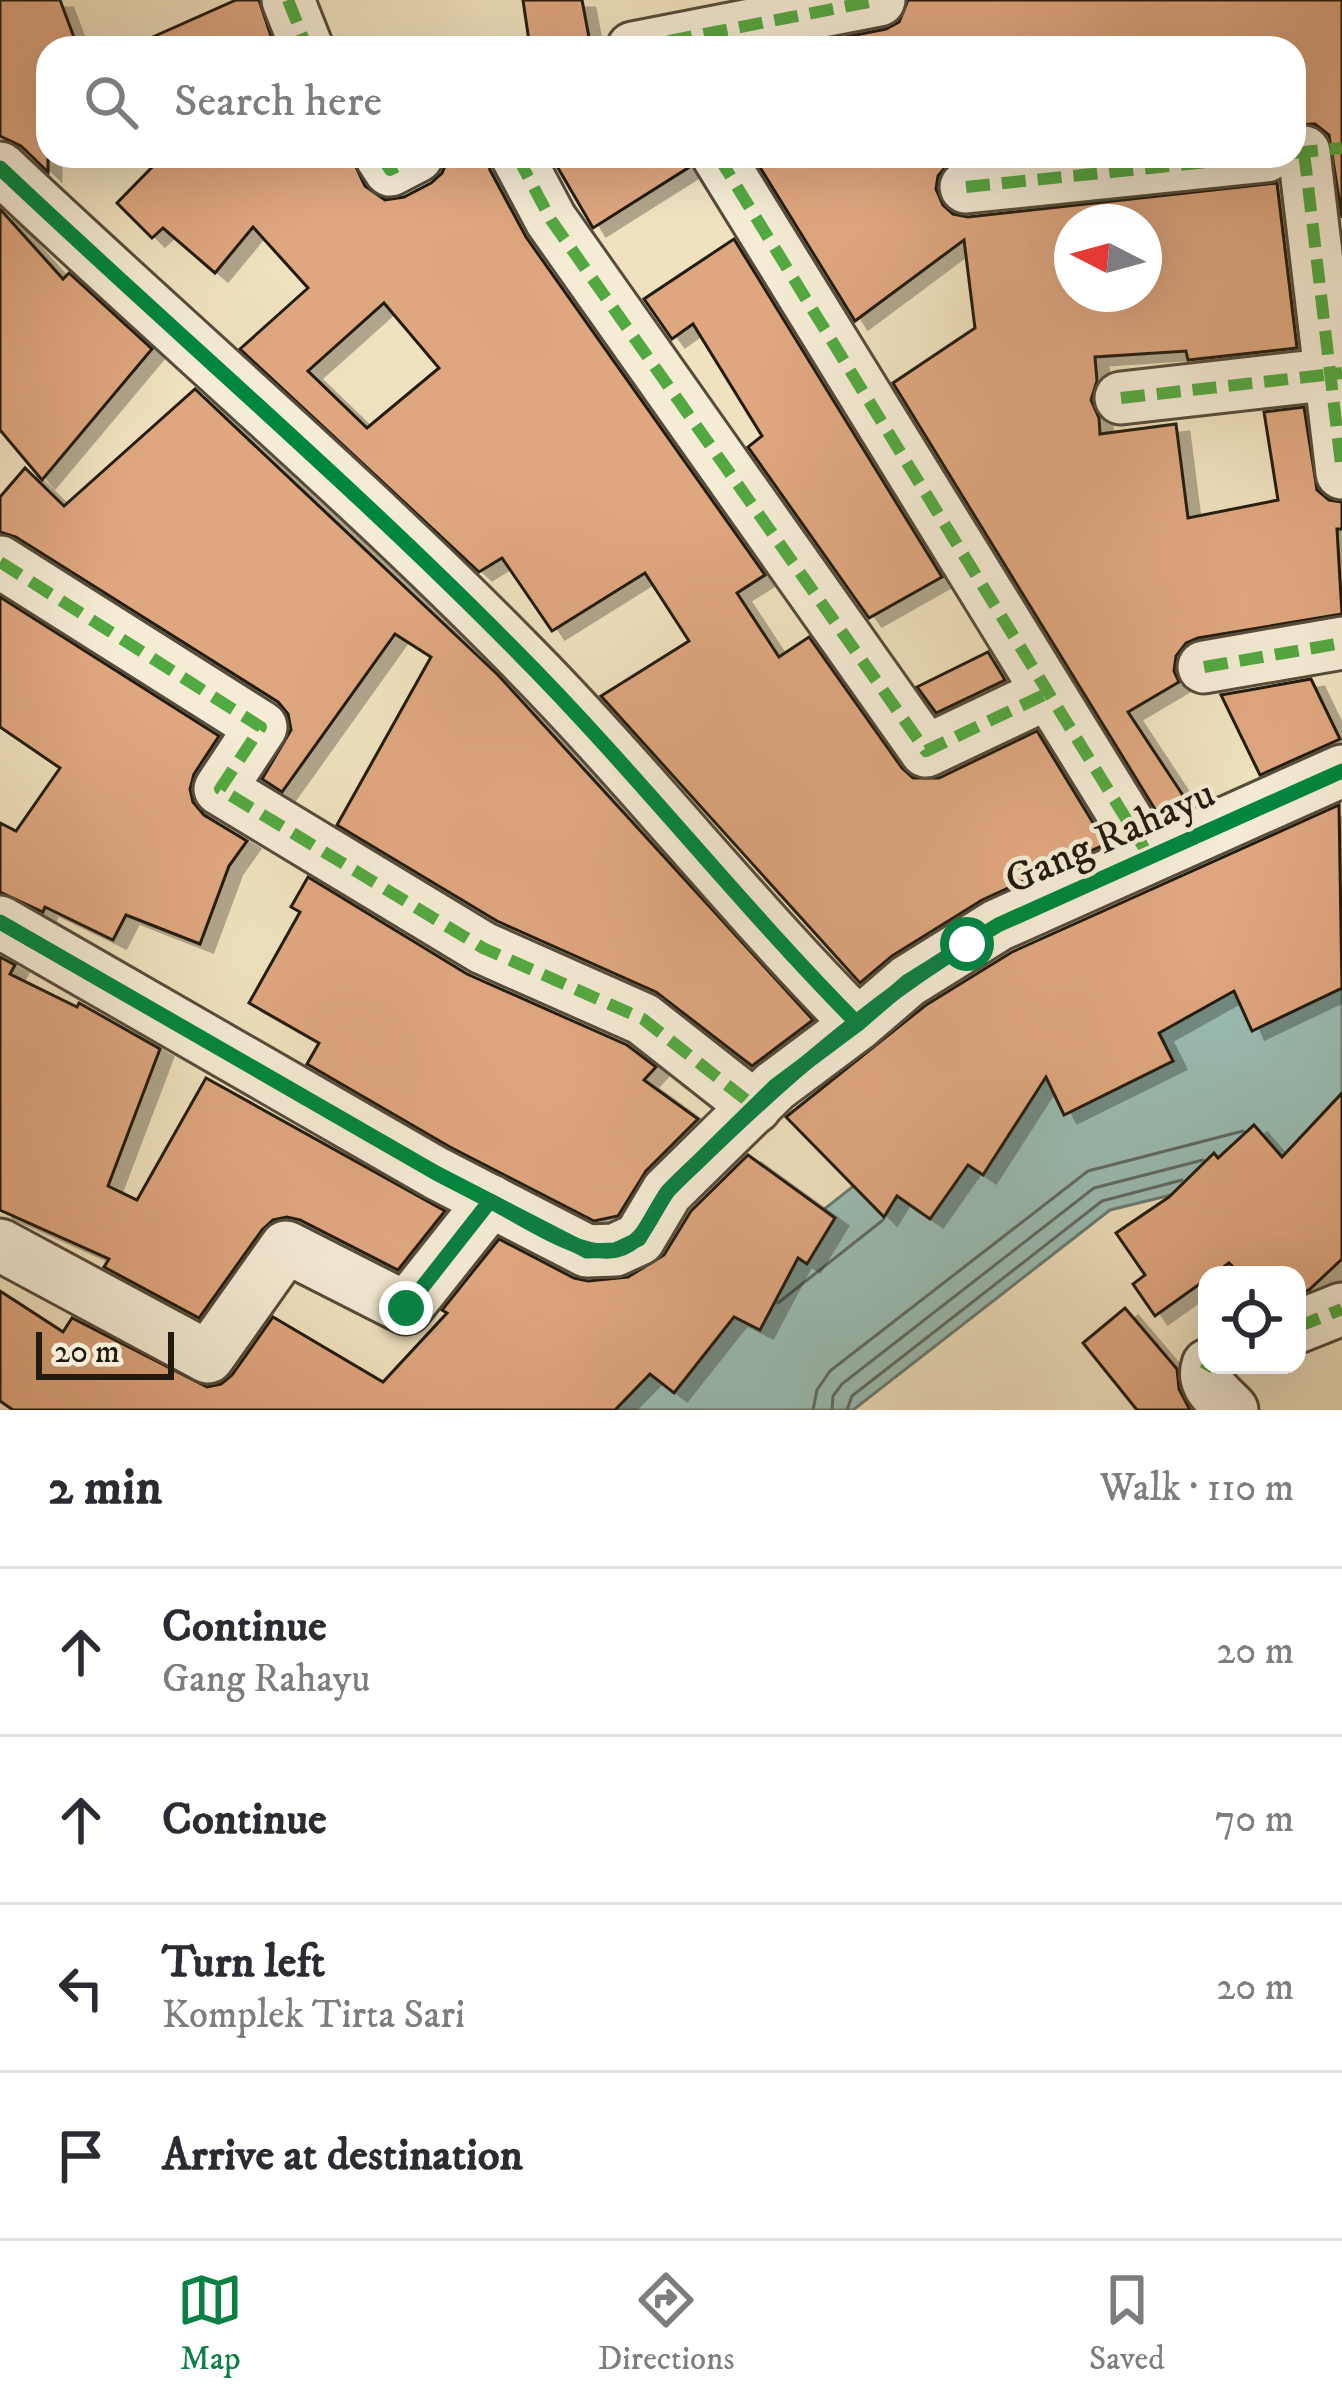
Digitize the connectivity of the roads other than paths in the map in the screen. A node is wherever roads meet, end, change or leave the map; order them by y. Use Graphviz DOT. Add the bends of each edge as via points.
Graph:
graph roads {
  1 [pos="288,0"];
  2 [pos="879,0"];
  3 [pos="302,36"];
  4 [pos="696,36"];
  5 [pos="0,168"];
  6 [pos="523,168"];
  7 [pos="725,168"];
  8 [pos="1148,168"];
  9 [pos="1304,168"];
  10 [pos="966,187"];
  11 [pos="1336,373"];
  12 [pos="1121,398"];
  13 [pos="1342,472"];
  14 [pos="0,562"];
  15 [pos="1342,643"];
  16 [pos="1204,667"];
  17 [pos="1048,693"];
  18 [pos="1342,771"];
  19 [pos="1149,856"];
  20 [pos="0,922"];
  21 [pos="858,1024"];
  22 [pos="755,1107"];
  23 [pos="490,1201"];
  24 [pos="0,1245"];
  25 [pos="1342,1310"];
  26 [pos="1306,1324"];
  1 -- 3 [label="street"];
  2 -- 4 [label="street"];
  5 -- 21 [label="street" via="517,652"];
  6 -- 17 [label="street" via="551,220 926,751"];
  7 -- 17 [label="street"];
  8 -- 10 [label="street"];
  9 -- 11 [label="street"];
  11 -- 12 [label="street"];
  11 -- 13 [label="street"];
  14 -- 22 [label="street" via="261,727 220,790 483,948 643,1019"];
  15 -- 16 [label="street"];
  17 -- 19 [label="street"];
  18 -- 19 [label="street, Gang Rahayu"];
  19 -- 21 [label="street, Gang Rahayu" via="998,925 908,981"];
  20 -- 23 [label="street, Gang Rahayu"];
  21 -- 22 [label="street, Gang Rahayu"];
  22 -- 23 [label="street, Gang Rahayu" via="668,1192 640,1239 615,1250 587,1251"];
  23 -- 24 [label="street" via="406,1308 286,1247 208,1357"];
  25 -- 26 [label="street"];
}
